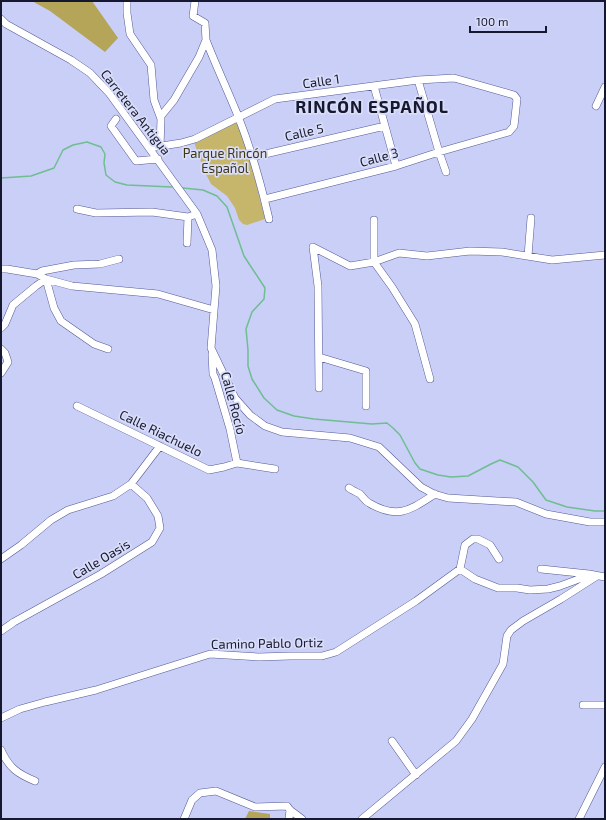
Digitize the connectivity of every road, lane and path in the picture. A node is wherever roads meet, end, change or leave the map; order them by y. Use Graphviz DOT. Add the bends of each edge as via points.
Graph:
graph roads {
  1 [pos="127,1"];
  2 [pos="195,1"];
  3 [pos="1,19"];
  4 [pos="206,40"];
  5 [pos="418,80"];
  6 [pos="374,86"];
  7 [pos="605,87"];
  8 [pos="504,92"];
  9 [pos="596,106"];
  10 [pos="161,116"];
  11 [pos="238,117"];
  12 [pos="116,119"];
  13 [pos="385,126"];
  14 [pos="160,146"];
  15 [pos="149,148"];
  16 [pos="439,152"];
  17 [pos="252,157"];
  18 [pos="158,160"];
  19 [pos="396,166"];
  20 [pos="446,172"];
  21 [pos="265,199"];
  22 [pos="77,209"];
  23 [pos="197,214"];
  24 [pos="188,217"];
  25 [pos="531,218"];
  26 [pos="269,219"];
  27 [pos="374,220"];
  28 [pos="187,243"];
  29 [pos="605,254"];
  30 [pos="528,256"];
  31 [pos="119,259"];
  32 [pos="374,262"];
  33 [pos="1,269"];
  34 [pos="37,274"];
  35 [pos="46,279"];
  36 [pos="214,310"];
  37 [pos="1,328"];
  38 [pos="1,348"];
  39 [pos="211,348"];
  40 [pos="108,349"];
  41 [pos="319,357"];
  42 [pos="1,373"];
  43 [pos="430,379"];
  44 [pos="319,388"];
  45 [pos="77,406"];
  46 [pos="366,406"];
  47 [pos="160,446"];
  48 [pos="237,463"];
  49 [pos="275,469"];
  50 [pos="131,484"];
  51 [pos="349,488"];
  52 [pos="435,494"];
  53 [pos="605,522"];
  54 [pos="499,558"];
  55 [pos="1,559"];
  56 [pos="460,569"];
  57 [pos="541,569"];
  58 [pos="593,575"];
  59 [pos="605,577"];
  60 [pos="1,631"];
  61 [pos="582,705"];
  62 [pos="605,705"];
  63 [pos="1,718"];
  64 [pos="392,740"];
  65 [pos="1,750"];
  66 [pos="605,767"];
  67 [pos="416,775"];
  68 [pos="36,781"];
  69 [pos="290,810"];
  70 [pos="184,819"];
  71 [pos="289,819"];
  72 [pos="302,819"];
  73 [pos="362,819"];
  74 [pos="579,819"];
  1 -- 10 [label="street" via="130,34 151,65 154,100"];
  2 -- 4 [label="street" via="193,16 205,23"];
  3 -- 15 [label="street, Carretera Antigua" via="90,73"];
  4 -- 10 [label="street" via="174,100"];
  4 -- 11 [label="street"];
  5 -- 6 [label="street, Calle 1"];
  5 -- 8 [label="street, Calle 1" via="454,78"];
  5 -- 16 [label="street"];
  6 -- 11 [label="street, Calle 1" via="275,99"];
  6 -- 13 [label="street"];
  7 -- 9 [label="street"];
  8 -- 16 [label="street, Calle 3" via="518,99 514,126 509,132"];
  10 -- 14 [label="street"];
  11 -- 14 [label="street, Calle 1" via="195,139"];
  11 -- 17 [label="street"];
  12 -- 18 [label="street" via="111,126 136,161"];
  13 -- 17 [label="street, Calle 5"];
  13 -- 19 [label="street"];
  14 -- 15 [label="street, Calle 1"];
  15 -- 18 [label="street, Carretera Antigua"];
  16 -- 19 [label="street, Calle 3"];
  16 -- 20 [label="street"];
  17 -- 21 [label="street"];
  18 -- 23 [label="street, Carretera Antigua"];
  19 -- 21 [label="street, Calle 3"];
  21 -- 26 [label="street"];
  22 -- 24 [label="street" via="96,213 152,212"];
  23 -- 24 [label="street"];
  23 -- 36 [label="street, Carretera Antigua" via="212,250 216,286"];
  24 -- 28 [label="street"];
  25 -- 30 [label="street"];
  27 -- 32 [label="street"];
  29 -- 30 [label="street" via="552,260"];
  30 -- 32 [label="street" via="470,251 427,256 399,254"];
  31 -- 34 [label="street" via="100,264 74,265"];
  32 -- 41 [label="street" via="350,266 313,247 318,286"];
  32 -- 43 [label="street" via="415,324"];
  33 -- 34 [label="street"];
  34 -- 35 [label="street"];
  35 -- 36 [label="street" via="72,286 158,294"];
  35 -- 37 [label="street" via="13,305"];
  35 -- 40 [label="street" via="54,308 62,321 87,340"];
  36 -- 39 [label="street, Carretera Antigua"];
  38 -- 42 [label="street" via="8,362"];
  39 -- 48 [label="street, Calle Rocío" via="213,374 230,428"];
  39 -- 52 [label="street" via="235,398 250,415 266,426 282,432 350,438 379,447 421,487"];
  41 -- 44 [label="street"];
  41 -- 46 [label="street" via="366,371"];
  45 -- 47 [label="street, Calle Riachuelo"];
  47 -- 48 [label="street, Calle Riachuelo" via="209,470"];
  47 -- 50 [label="street"];
  48 -- 49 [label="street"];
  50 -- 55 [label="street" via="113,496 68,510"];
  50 -- 60 [label="street, Calle Oasis" via="147,498 158,516 160,528 152,542"];
  51 -- 52 [label="street" via="367,502 393,513 406,511"];
  52 -- 53 [label="street" via="448,498 516,502 546,514 590,522"];
  54 -- 56 [label="street" via="490,545 473,539 465,545"];
  56 -- 58 [label="street" via="498,588 530,590 548,589"];
  56 -- 63 [label="street, Camino Pablo Ortiz" via="416,601 336,652 322,656 210,654 96,690 33,706"];
  57 -- 58 [label="street"];
  58 -- 59 [label="street"];
  58 -- 67 [label="street" via="511,630 507,636 503,664 472,719 456,741"];
  61 -- 62 [label="street"];
  64 -- 67 [label="street"];
  65 -- 68 [label="street" via="10,765 20,774"];
  66 -- 74 [label="street"];
  67 -- 73 [label="street"];
  69 -- 70 [label="street" via="287,806 255,807 216,791 200,793 192,800"];
  69 -- 71 [label="street"];
  69 -- 72 [label="street"];
}
